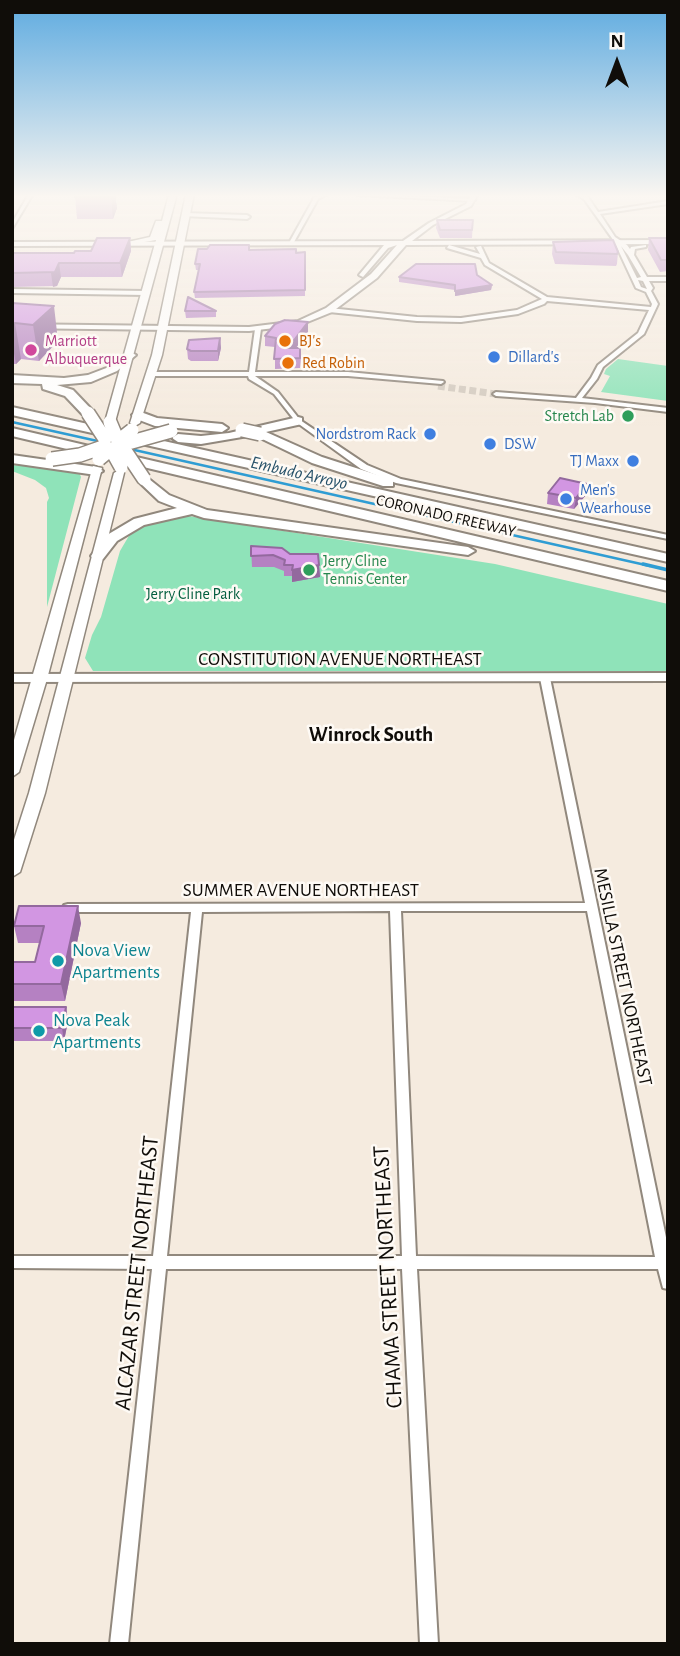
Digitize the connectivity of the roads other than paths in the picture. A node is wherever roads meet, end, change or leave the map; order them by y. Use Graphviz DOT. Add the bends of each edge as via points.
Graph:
graph roads {
  1 [pos="153,271"];
  2 [pos="174,271"];
  3 [pos="368,271"];
  4 [pos="380,271"];
  5 [pos="498,271"];
  6 [pos="631,271"];
  7 [pos="640,271"];
  8 [pos="634,279"];
  9 [pos="644,279"];
  10 [pos="668,279"];
  11 [pos="347,285"];
  12 [pos="357,287"];
  13 [pos="12,291"];
  14 [pos="147,291"];
  15 [pos="648,291"];
  16 [pos="545,299"];
  17 [pos="653,309"];
  18 [pos="329,310"];
  19 [pos="312,312"];
  20 [pos="12,324"];
  21 [pos="136,326"];
  22 [pos="161,326"];
  23 [pos="258,329"];
  24 [pos="131,355"];
  25 [pos="151,376"];
  26 [pos="251,376"];
  27 [pos="12,379"];
  28 [pos="439,384"];
  29 [pos="498,392"];
  30 [pos="541,396"];
  31 [pos="579,397"];
  32 [pos="668,408"];
  33 [pos="12,411"];
  34 [pos="111,420"];
  35 [pos="298,421"];
  36 [pos="136,422"];
  37 [pos="77,425"];
  38 [pos="207,427"];
  39 [pos="12,432"];
  40 [pos="106,452"];
  41 [pos="12,459"];
  42 [pos="120,470"];
  43 [pos="195,511"];
  44 [pos="668,537"];
  45 [pos="668,552"];
  46 [pos="99,556"];
  47 [pos="668,558"];
  48 [pos="668,588"];
  49 [pos="668,677"];
  50 [pos="12,678"];
  51 [pos="545,678"];
  52 [pos="40,679"];
  53 [pos="65,679"];
  54 [pos="12,772"];
  55 [pos="12,872"];
  56 [pos="590,906"];
  57 [pos="197,907"];
  58 [pos="51,908"];
  59 [pos="395,908"];
  60 [pos="162,1261"];
  61 [pos="12,1262"];
  62 [pos="666,1262"];
  63 [pos="409,1263"];
  64 [pos="668,1283"];
  65 [pos="120,1644"];
  66 [pos="429,1644"];
  1 -- 14 [label="main road"];
  2 -- 22 [label="main road"];
  3 -- 11 [label="street"];
  4 -- 12 [label="street"];
  5 -- 16 [label="street"];
  6 -- 8 [label="street"];
  7 -- 9 [label="street"];
  8 -- 9 [label="street"];
  8 -- 15 [label="street" via="639,288"];
  9 -- 10 [label="street"];
  9 -- 15 [label="street"];
  11 -- 12 [label="street"];
  11 -- 19 [label="street"];
  12 -- 18 [label="street"];
  13 -- 14 [label="street"];
  14 -- 21 [label="main road"];
  15 -- 17 [label="street" via="655,302"];
  16 -- 17 [label="street"];
  16 -- 18 [label="street" via="510,313 461,320"];
  17 -- 31 [label="street" via="642,334 600,366"];
  18 -- 23 [label="street" via="300,323"];
  19 -- 22 [label="street" via="259,323"];
  19 -- 23 [label="street"];
  20 -- 21 [label="street"];
  21 -- 22 [label="street"];
  21 -- 24 [label="main road"];
  22 -- 23 [label="street"];
  22 -- 25 [label="main road"];
  23 -- 26 [label="street"];
  24 -- 27 [label="highway" via="91,378 64,382"];
  24 -- 34 [label="main road"];
  25 -- 26 [label="street"];
  25 -- 36 [label="main road"];
  26 -- 28 [label="street"];
  26 -- 35 [label="street" via="276,393"];
  27 -- 40 [label="highway, bridge" via="69,393 88,413"];
  29 -- 30 [label="street"];
  30 -- 31 [label="street"];
  30 -- 32 [label="street"];
  31 -- 32 [label="street"];
  33 -- 37 [label="highway, CORONADO FREEWAY"];
  34 -- 40 [label="highway, bridge"];
  35 -- 37 [label="highway" via="201,440"];
  35 -- 44 [label="street" via="382,476"];
  36 -- 38 [label="highway"];
  36 -- 40 [label="highway, bridge"];
  37 -- 47 [label="highway, CORONADO FREEWAY"];
  38 -- 40 [label="highway, bridge" via="172,431"];
  38 -- 45 [label="highway, bridge" via="260,434 317,460 387,483"];
  39 -- 48 [label="highway, CORONADO FREEWAY"];
  40 -- 41 [label="highway"];
  40 -- 41 [label="highway, bridge"];
  40 -- 42 [label="highway, bridge"];
  40 -- 43 [label="highway, bridge" via="164,498"];
  40 -- 52 [label="main road"];
  42 -- 46 [label="main road"];
  43 -- 46 [label="highway" via="139,522 112,538"];
  43 -- 48 [label="highway" via="444,547"];
  46 -- 53 [label="main road"];
  49 -- 51 [label="street, CONSTITUTION AVENUE NORTHEAST"];
  50 -- 52 [label="street, CONSTITUTION AVENUE NORTHEAST"];
  51 -- 53 [label="street, CONSTITUTION AVENUE NORTHEAST"];
  51 -- 56 [label="street, MESILLA STREET NORTHEAST"];
  52 -- 53 [label="street, CONSTITUTION AVENUE NORTHEAST"];
  52 -- 54 [label="main road"];
  53 -- 55 [label="main road"];
  56 -- 59 [label="street, SUMMER AVENUE NORTHEAST"];
  56 -- 62 [label="street, MESILLA STREET NORTHEAST"];
  57 -- 58 [label="street, SUMMER AVENUE NORTHEAST"];
  57 -- 59 [label="street, SUMMER AVENUE NORTHEAST"];
  57 -- 60 [label="street, ALCAZAR STREET NORTHEAST"];
  59 -- 63 [label="street, CHAMA STREET NORTHEAST"];
  60 -- 61 [label="street"];
  60 -- 63 [label="street"];
  60 -- 65 [label="street, ALCAZAR STREET NORTHEAST"];
  62 -- 63 [label="street"];
  62 -- 64 [label="street, MESILLA STREET NORTHEAST"];
  63 -- 66 [label="street, CHAMA STREET NORTHEAST"];
}
